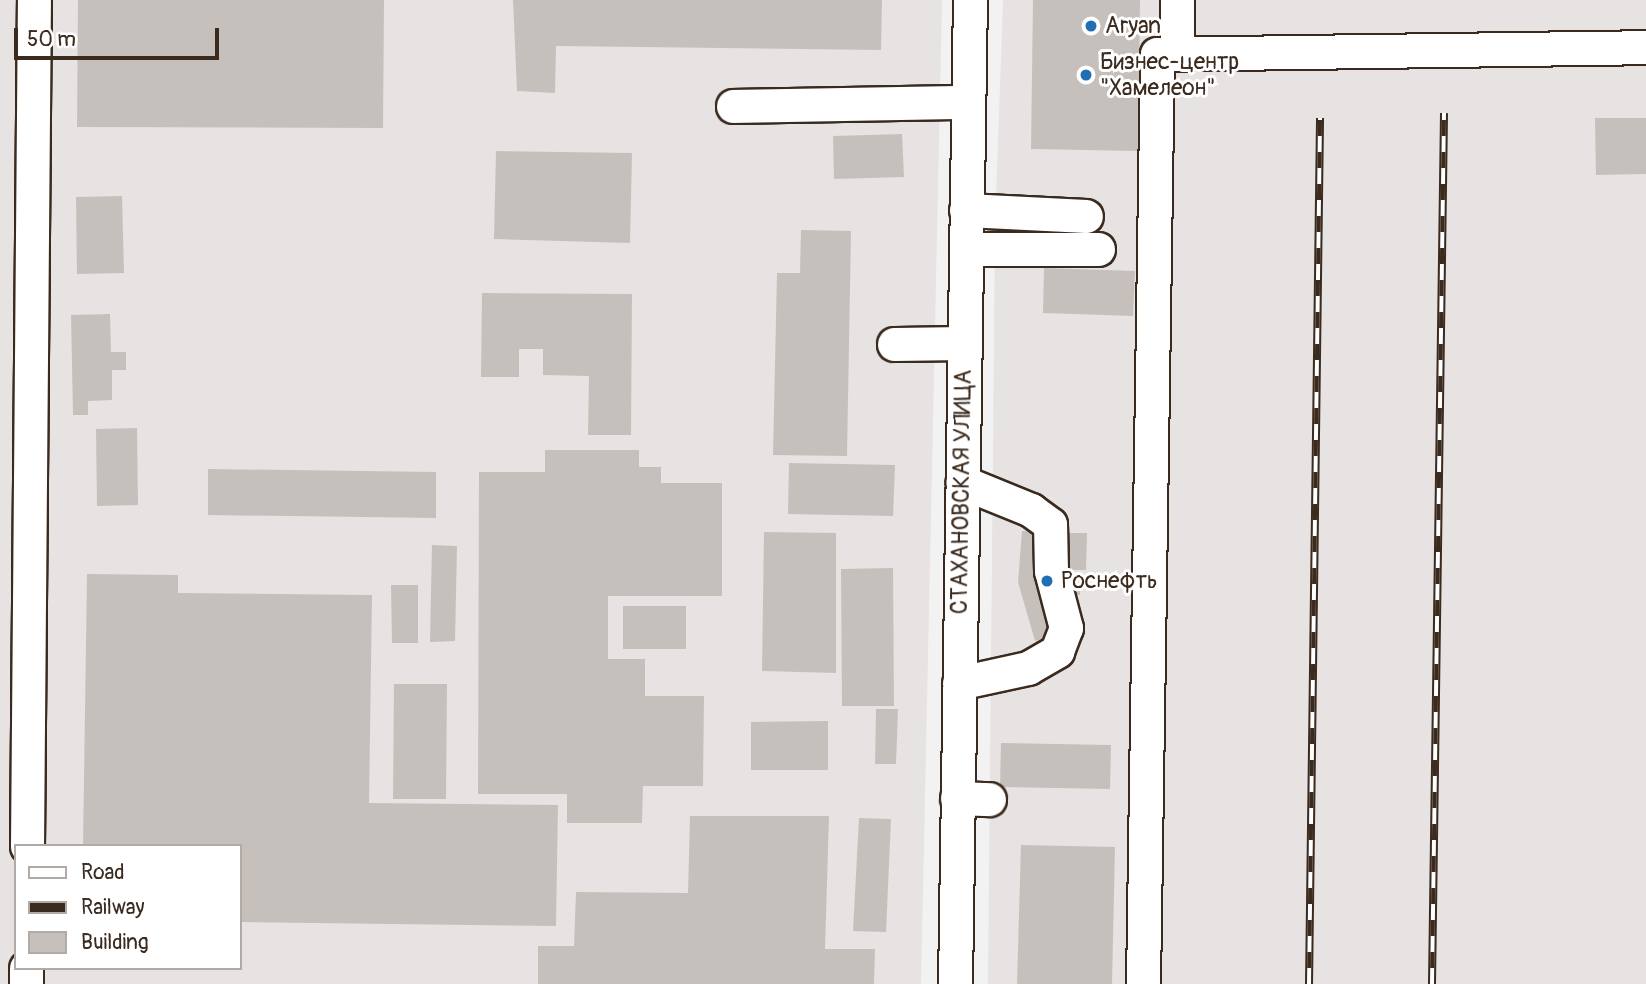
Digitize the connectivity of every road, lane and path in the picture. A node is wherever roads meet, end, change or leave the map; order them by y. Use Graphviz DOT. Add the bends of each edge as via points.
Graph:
graph roads {
  1 [pos="34,0"];
  2 [pos="970,0"];
  3 [pos="1177,0"];
  4 [pos="1646,47"];
  5 [pos="1177,54"];
  6 [pos="968,102"];
  7 [pos="733,106"];
  8 [pos="966,210"];
  9 [pos="1086,216"];
  10 [pos="966,249"];
  11 [pos="1098,249"];
  12 [pos="964,343"];
  13 [pos="894,344"];
  14 [pos="962,482"];
  15 [pos="959,682"];
  16 [pos="27,844"];
  17 [pos="955,984"];
  18 [pos="1143,984"];
  1 -- 16 [label="street"];
  2 -- 6 [label="street, СТАХАНОВСКАЯ УЛИЦА"];
  3 -- 5 [label="street"];
  4 -- 5 [label="street"];
  5 -- 18 [label="street" via="1157,54"];
  6 -- 7 [label="street"];
  6 -- 8 [label="street, СТАХАНОВСКАЯ УЛИЦА"];
  8 -- 9 [label="street"];
  8 -- 10 [label="street, СТАХАНОВСКАЯ УЛИЦА"];
  10 -- 11 [label="street"];
  10 -- 12 [label="street, СТАХАНОВСКАЯ УЛИЦА"];
  12 -- 13 [label="street"];
  12 -- 14 [label="street, СТАХАНОВСКАЯ УЛИЦА"];
  14 -- 15 [label="street, СТАХАНОВСКАЯ УЛИЦА"];
  14 -- 15 [label="street" via="1031,510 1050,524 1051,570 1066,628 1057,651 1028,668"];
  15 -- 17 [label="street, СТАХАНОВСКАЯ УЛИЦА" via="973,798"];
}
